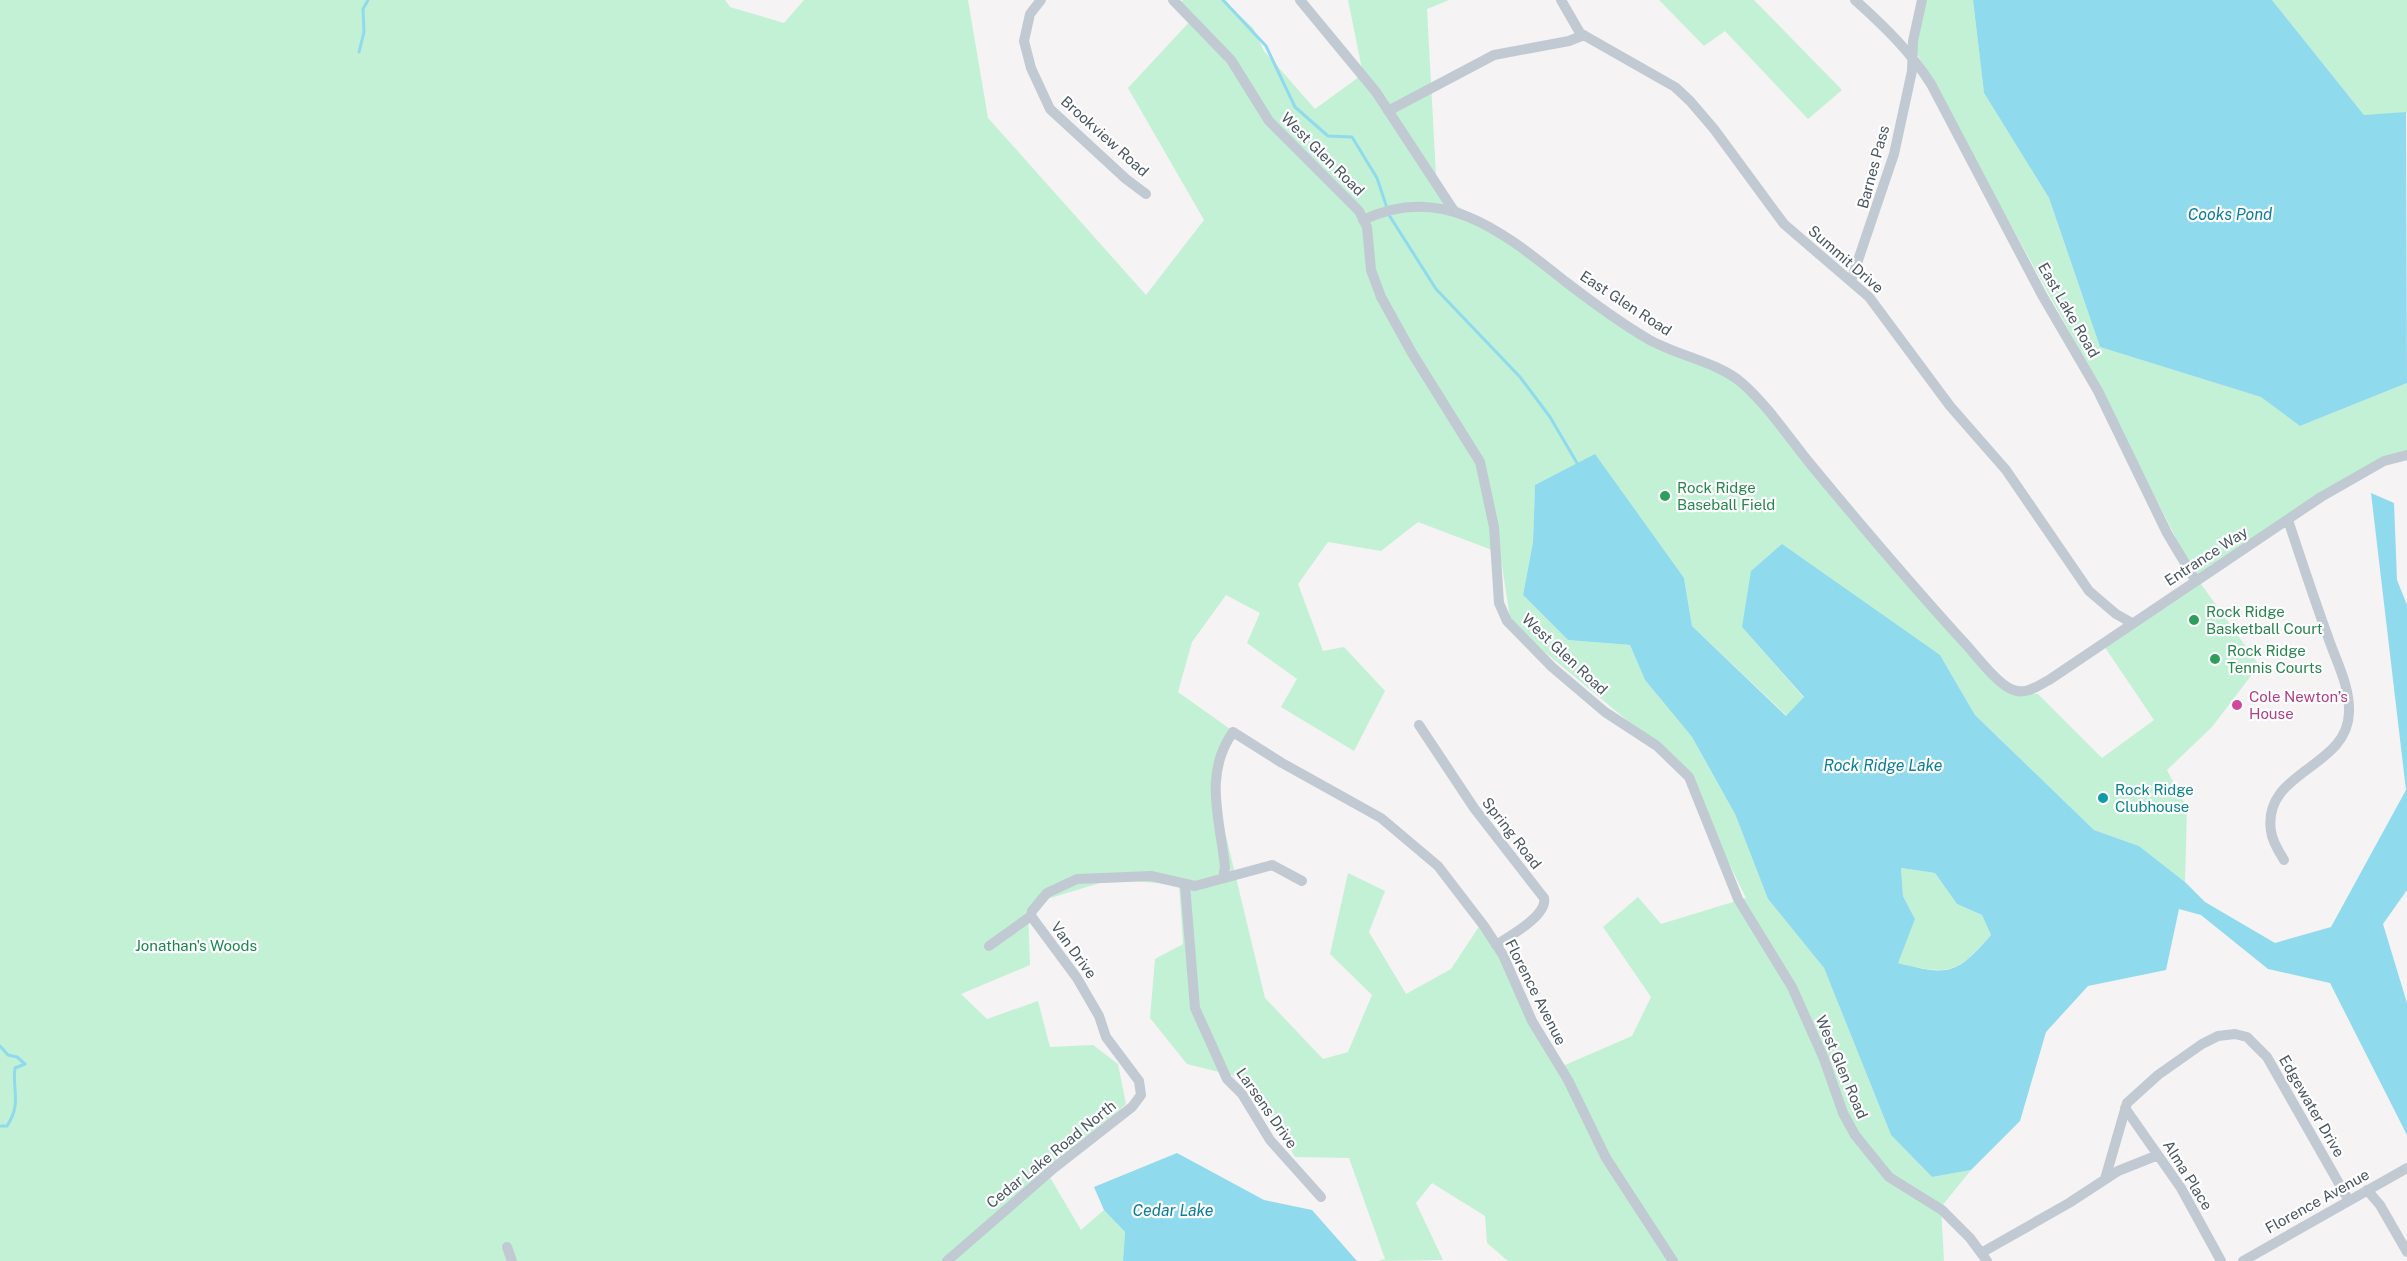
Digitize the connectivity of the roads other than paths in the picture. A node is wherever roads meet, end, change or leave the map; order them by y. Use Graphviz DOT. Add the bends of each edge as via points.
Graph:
graph roads {
  1 [pos="1041,0"];
  2 [pos="1173,0"];
  3 [pos="1300,0"];
  4 [pos="1561,0"];
  5 [pos="1855,0"];
  6 [pos="1922,0"];
  7 [pos="1584,35"];
  8 [pos="1913,57"];
  9 [pos="1388,111"];
  10 [pos="1146,194"];
  11 [pos="1454,211"];
  12 [pos="1363,220"];
  13 [pos="1851,281"];
  14 [pos="2407,455"];
  15 [pos="2288,520"];
  16 [pos="2195,580"];
  17 [pos="2132,623"];
  18 [pos="2026,691"];
  19 [pos="1419,725"];
  20 [pos="2284,860"];
  21 [pos="1223,878"];
  22 [pos="1302,881"];
  23 [pos="1185,885"];
  24 [pos="1031,916"];
  25 [pos="1496,945"];
  26 [pos="989,946"];
  27 [pos="1123,1060"];
  28 [pos="2125,1108"];
  29 [pos="2158,1155"];
  30 [pos="2407,1168"];
  31 [pos="2105,1179"];
  32 [pos="2367,1190"];
  33 [pos="1321,1197"];
  34 [pos="2349,1201"];
  35 [pos="507,1247"];
  36 [pos="2407,1252"];
  37 [pos="1984,1257"];
  38 [pos="512,1261"];
  39 [pos="947,1261"];
  40 [pos="1673,1261"];
  41 [pos="2221,1261"];
  42 [pos="2242,1261"];
  1 -- 10 [label="street, Brookview Road" via="1030,14 1024,41 1050,110"];
  2 -- 12 [label="street, West Glen Road" via="1231,60 1269,121 1359,211"];
  3 -- 9 [label="street" via="1348,55"];
  4 -- 7 [label="street, Summit Drive"];
  5 -- 8 [label="street, East Lake Road"];
  6 -- 8 [label="street, Barnes Pass"];
  7 -- 9 [label="street" via="1494,55"];
  7 -- 13 [label="street, Summit Drive" via="1675,87 1714,129 1784,224"];
  8 -- 13 [label="street, Barnes Pass" via="1894,154"];
  8 -- 16 [label="street, East Lake Road" via="2098,391 2167,533"];
  9 -- 11 [label="street"];
  11 -- 12 [label="street, East Glen Road" via="1392,208"];
  11 -- 18 [label="street, East Glen Road" via="1480,220 1512,239 1593,303 1648,339 1740,381 1762,402 1923,597 2010,689"];
  12 -- 37 [label="street, West Glen Road" via="1371,270 1381,297 1480,462 1494,527 1500,603 1507,621 1552,667 1605,712 1657,746 1689,777 1738,899 1792,987 1855,1134 1889,1178 1942,1210"];
  13 -- 17 [label="street, Summit Drive" via="1869,297 1950,406 2006,470 2089,591 2116,615"];
  14 -- 15 [label="street, Entrance Way" via="2384,461 2321,496"];
  15 -- 16 [label="street, Entrance Way"];
  15 -- 20 [label="street" via="2343,676 2349,713 2339,742 2286,785 2276,798 2270,814 2271,834"];
  16 -- 17 [label="street, Entrance Way"];
  17 -- 18 [label="street, Entrance Way" via="2049,680"];
  19 -- 25 [label="street, Spring Road" via="1474,808 1544,898 1542,911"];
  21 -- 22 [label="street, Van Drive" via="1272,865"];
  21 -- 23 [label="street, Van Drive"];
  21 -- 25 [label="street, Florence Avenue" via="1215,773 1221,750 1233,732 1380,818 1411,841 1438,866"];
  23 -- 24 [label="street, Van Drive" via="1151,876 1077,879 1047,893"];
  23 -- 33 [label="street, Larsens Drive" via="1195,1008 1227,1079 1242,1094 1270,1140"];
  24 -- 26 [label="street"];
  24 -- 27 [label="street, Van Drive" via="1077,978 1106,1037"];
  25 -- 40 [label="street, Florence Avenue" via="1606,1158"];
  27 -- 39 [label="street, Cedar Lake Road North" via="1141,1086 1141,1095 1132,1107 1054,1168"];
  28 -- 29 [label="street, Alma Place"];
  28 -- 31 [label="street, Edgewater Drive"];
  28 -- 34 [label="street, Edgewater Drive" via="2138,1091 2202,1044 2218,1036 2247,1037 2258,1045 2280,1077"];
  29 -- 31 [label="street"];
  29 -- 41 [label="street, Alma Place"];
  30 -- 32 [label="street, Florence Avenue"];
  31 -- 37 [label="street"];
  32 -- 34 [label="street, Florence Avenue"];
  32 -- 36 [label="street"];
  34 -- 42 [label="street, Florence Avenue"];
  35 -- 38 [label="street"];
}
